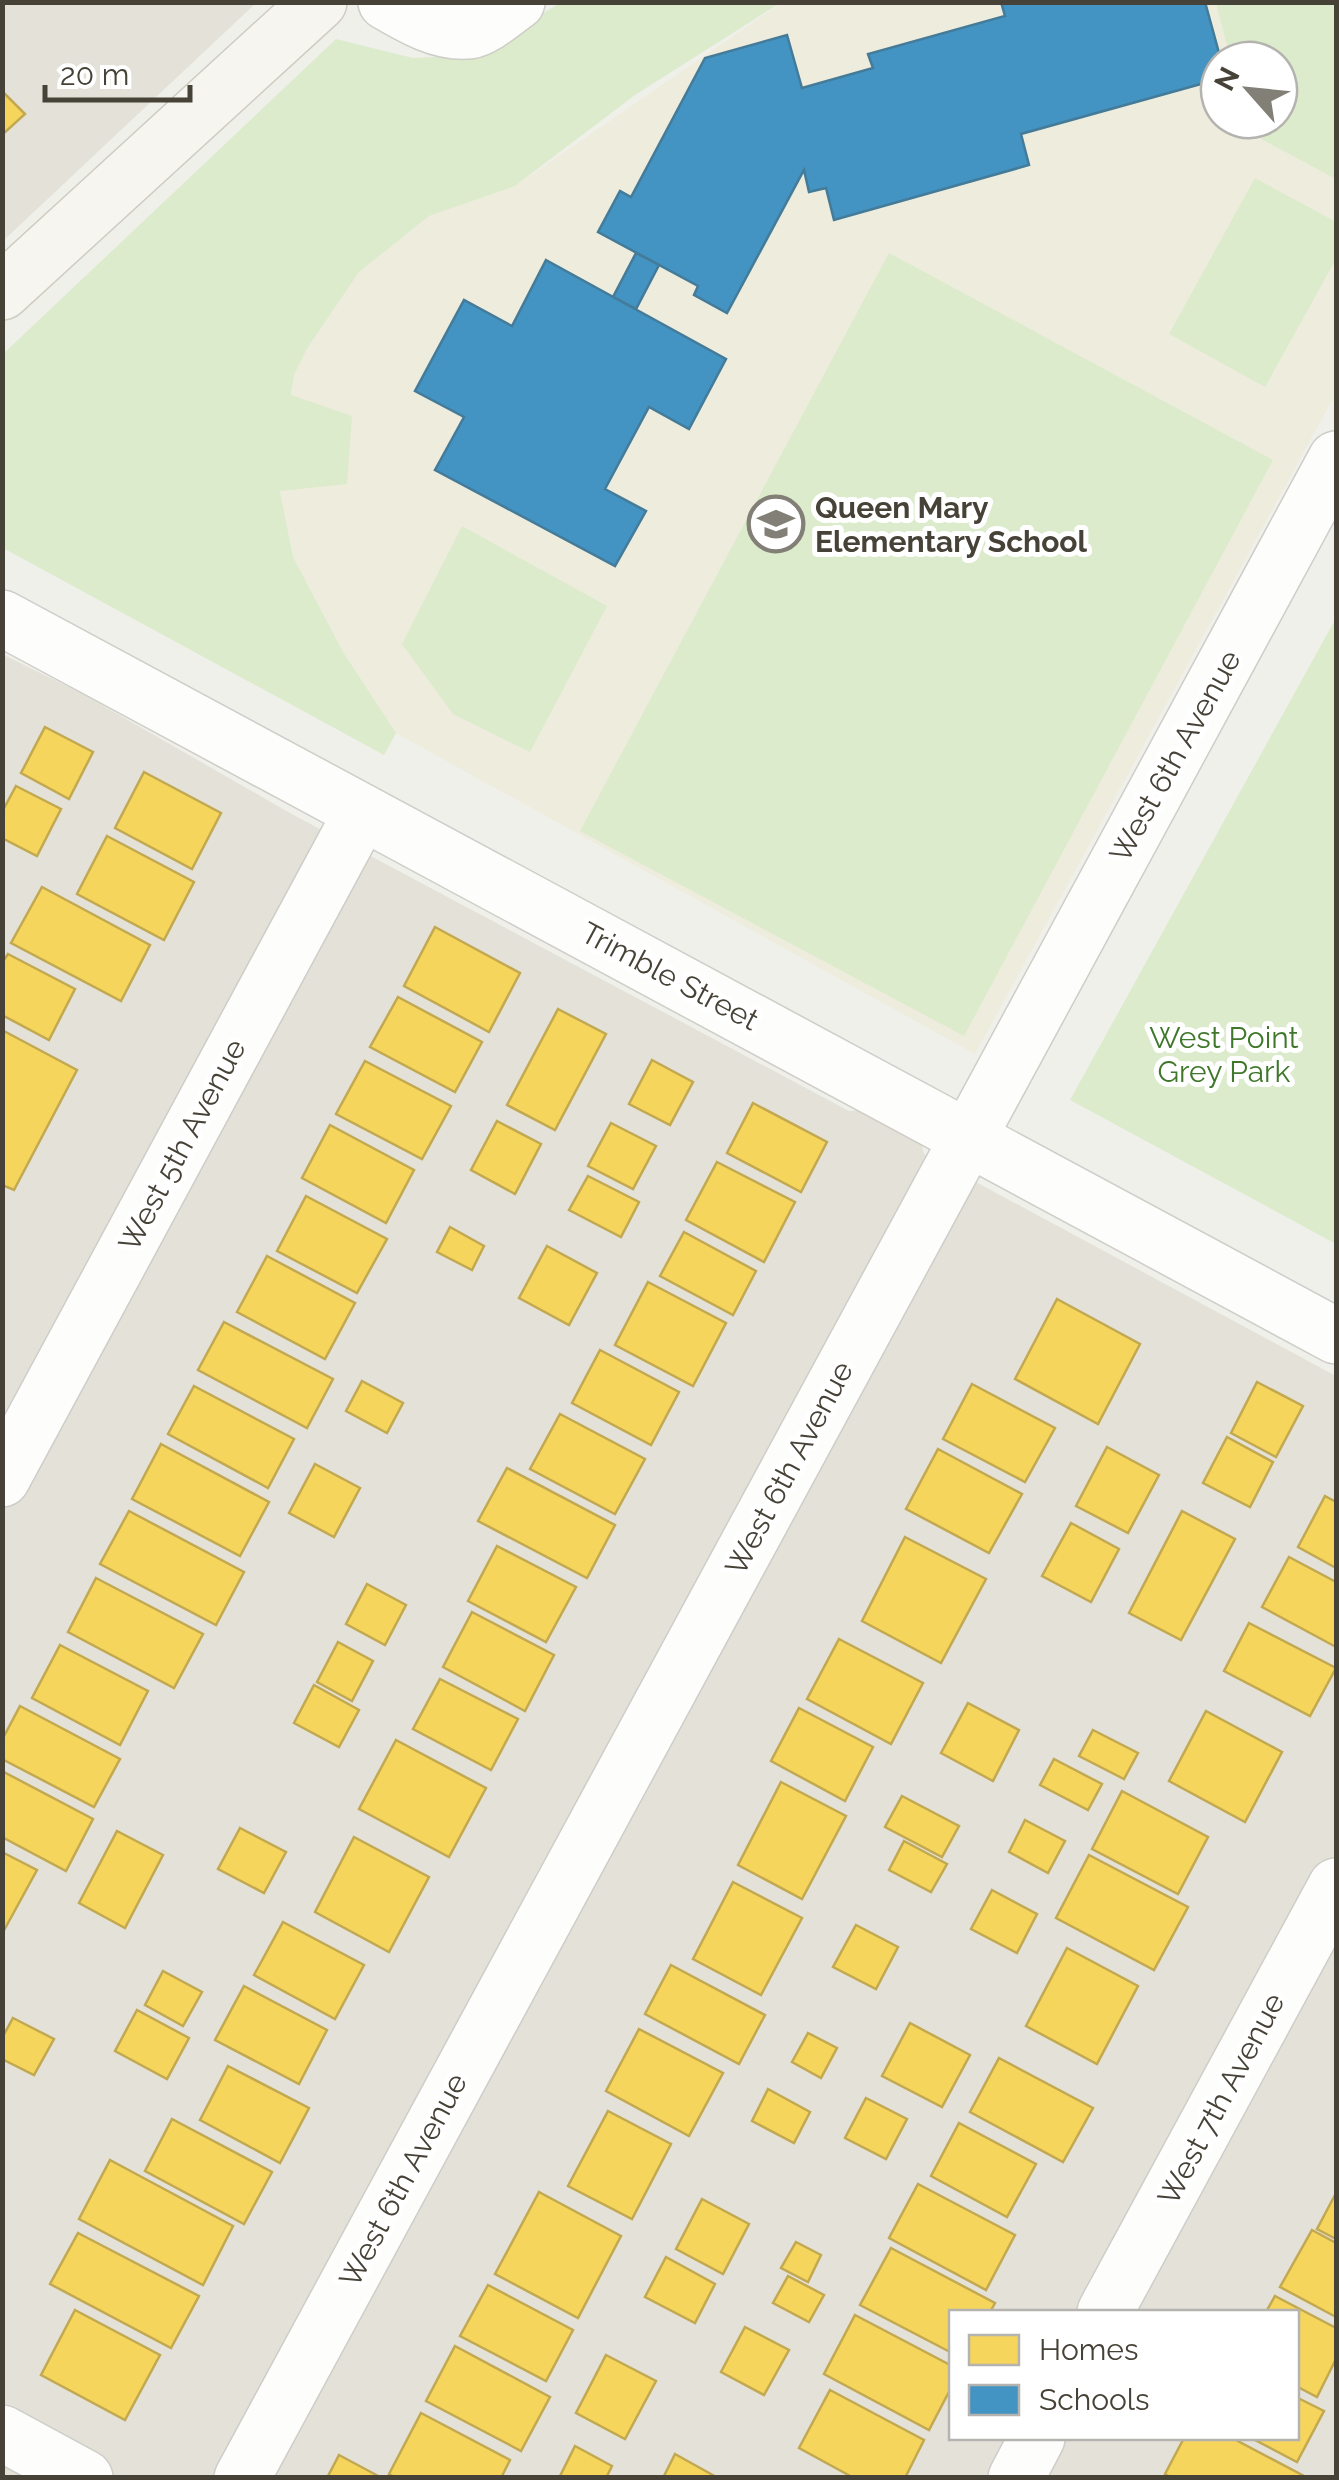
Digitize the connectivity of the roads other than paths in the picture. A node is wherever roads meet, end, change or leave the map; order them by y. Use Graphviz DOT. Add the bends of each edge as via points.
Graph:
graph roads {
  1 [pos="319,2"];
  2 [pos="386,2"];
  3 [pos="517,2"];
  4 [pos="2,292"];
  5 [pos="1336,459"];
  6 [pos="2,618"];
  7 [pos="362,812"];
  8 [pos="968,1137"];
  9 [pos="1336,1336"];
  10 [pos="2,1479"];
  11 [pos="1336,1886"];
  12 [pos="1106,2310"];
  13 [pos="2,2433"];
  14 [pos="1036,2440"];
  15 [pos="85,2478"];
  16 [pos="242,2478"];
  17 [pos="1016,2478"];
  1 -- 4 [label="main road"];
  2 -- 3 [label="street" via="444,28 472,31"];
  5 -- 8 [label="street, West 6th Avenue"];
  6 -- 7 [label="street, Trimble Street"];
  7 -- 8 [label="street, Trimble Street"];
  7 -- 10 [label="street, West 5th Avenue"];
  8 -- 9 [label="street, Trimble Street"];
  8 -- 16 [label="street, West 6th Avenue"];
  11 -- 12 [label="street, West 7th Avenue"];
  13 -- 15 [label="street"];
  14 -- 17 [label="street"];
}
